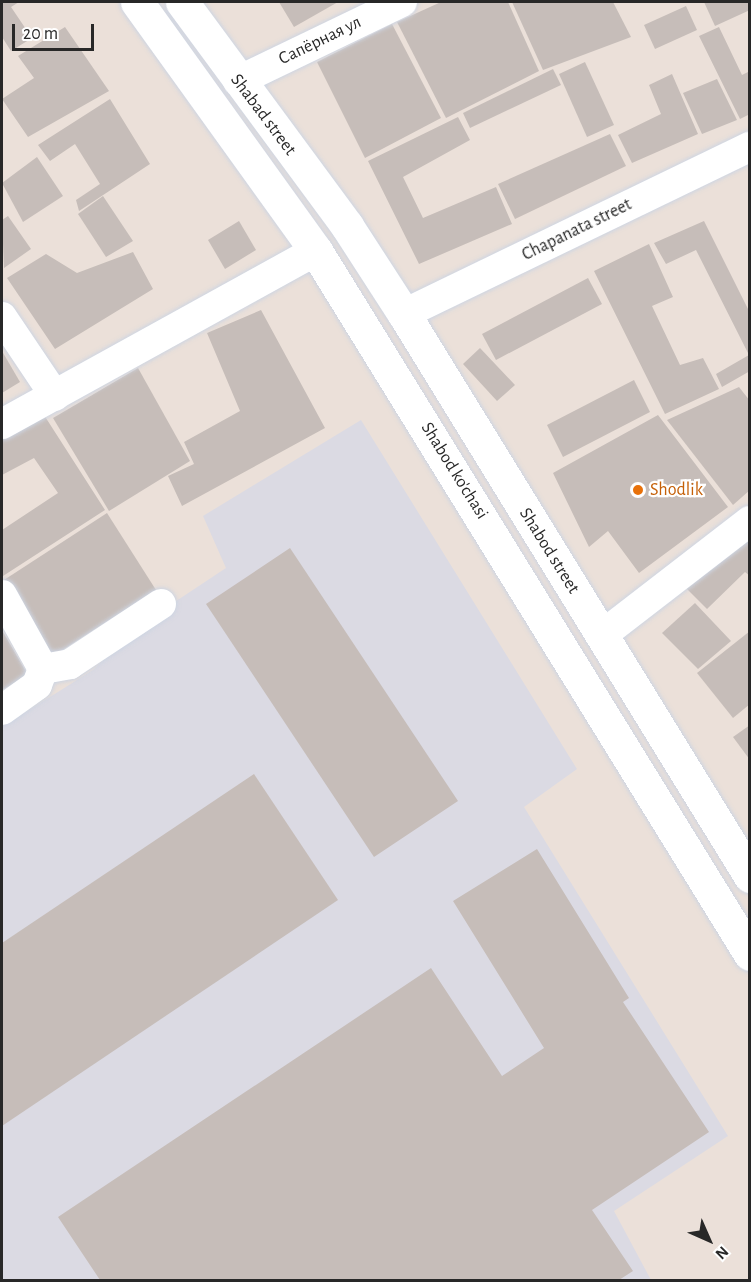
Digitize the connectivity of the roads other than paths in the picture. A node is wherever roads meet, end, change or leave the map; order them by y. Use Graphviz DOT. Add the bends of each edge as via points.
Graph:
graph roads {
  1 [pos="137,2"];
  2 [pos="182,2"];
  3 [pos="402,2"];
  4 [pos="238,81"];
  5 [pos="750,147"];
  6 [pos="347,226"];
  7 [pos="316,251"];
  8 [pos="404,314"];
  9 [pos="2,316"];
  10 [pos="55,396"];
  11 [pos="2,424"];
  12 [pos="750,520"];
  13 [pos="2,595"];
  14 [pos="161,604"];
  15 [pos="601,636"];
  16 [pos="43,669"];
  17 [pos="2,710"];
  18 [pos="750,876"];
  19 [pos="750,954"];
  1 -- 7 [label="main road, Shabod ko'chasi"];
  2 -- 4 [label="main road, Shabad street"];
  3 -- 4 [label="street, Сапёрная ул"];
  4 -- 6 [label="main road, Shabad street"];
  5 -- 8 [label="street, Chapanata street"];
  6 -- 8 [label="main road, Shabod street"];
  7 -- 10 [label="street"];
  7 -- 19 [label="main road, Shabod ko'chasi"];
  8 -- 15 [label="main road, Shabod street"];
  9 -- 10 [label="street"];
  10 -- 11 [label="street"];
  12 -- 15 [label="street"];
  13 -- 16 [label="street"];
  14 -- 16 [label="street" via="70,664"];
  15 -- 18 [label="main road, Shabod street"];
  16 -- 17 [label="street" via="37,685"];
}
